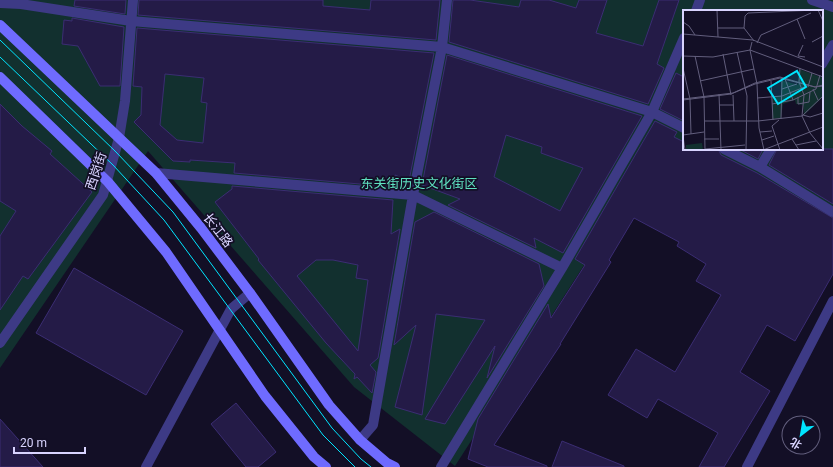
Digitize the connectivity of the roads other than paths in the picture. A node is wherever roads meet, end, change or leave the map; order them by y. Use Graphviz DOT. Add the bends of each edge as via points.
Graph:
graph roads {
  1 [pos="133,0"];
  2 [pos="447,0"];
  3 [pos="700,0"];
  4 [pos="812,0"];
  5 [pos="0,3"];
  6 [pos="833,7"];
  7 [pos="696,10"];
  8 [pos="131,21"];
  9 [pos="0,25"];
  10 [pos="683,40"];
  11 [pos="833,45"];
  12 [pos="442,47"];
  13 [pos="823,62"];
  14 [pos="0,77"];
  15 [pos="652,112"];
  16 [pos="683,128"];
  17 [pos="119,138"];
  18 [pos="726,150"];
  19 [pos="770,150"];
  20 [pos="760,167"];
  21 [pos="156,173"];
  22 [pos="108,182"];
  23 [pos="413,195"];
  24 [pos="833,212"];
  25 [pos="562,268"];
  26 [pos="250,293"];
  27 [pos="833,301"];
  28 [pos="218,329"];
  29 [pos="0,343"];
  30 [pos="360,440"];
  31 [pos="146,467"];
  32 [pos="326,467"];
  33 [pos="395,467"];
  34 [pos="441,467"];
  35 [pos="747,467"];
  1 -- 8 [label="street, 西岗街"];
  2 -- 12 [label="street"];
  3 -- 7 [label="street"];
  4 -- 6 [label="street"];
  5 -- 8 [label="street"];
  8 -- 12 [label="street"];
  8 -- 17 [label="street, 西岗街" via="125,101"];
  9 -- 17 [label="main road, 长江路"];
  10 -- 15 [label="street"];
  11 -- 13 [label="street"];
  12 -- 15 [label="street"];
  12 -- 23 [label="street"];
  14 -- 22 [label="main road"];
  15 -- 16 [label="street"];
  15 -- 25 [label="street"];
  17 -- 21 [label="main road, 长江路"];
  17 -- 22 [label="street, 西岗街"];
  18 -- 20 [label="street"];
  19 -- 20 [label="street"];
  20 -- 24 [label="street"];
  21 -- 23 [label="street"];
  21 -- 26 [label="main road, 长江路"];
  22 -- 28 [label="main road" via="166,252"];
  22 -- 29 [label="street, 西岗街" via="103,195"];
  23 -- 25 [label="street"];
  23 -- 30 [label="street" via="373,425"];
  25 -- 34 [label="street"];
  26 -- 28 [label="street" via="231,308"];
  26 -- 30 [label="main road, 长江路" via="329,405"];
  27 -- 35 [label="street"];
  28 -- 31 [label="street"];
  28 -- 32 [label="main road" via="265,396 314,457"];
  30 -- 33 [label="main road, 长江路"];
}
